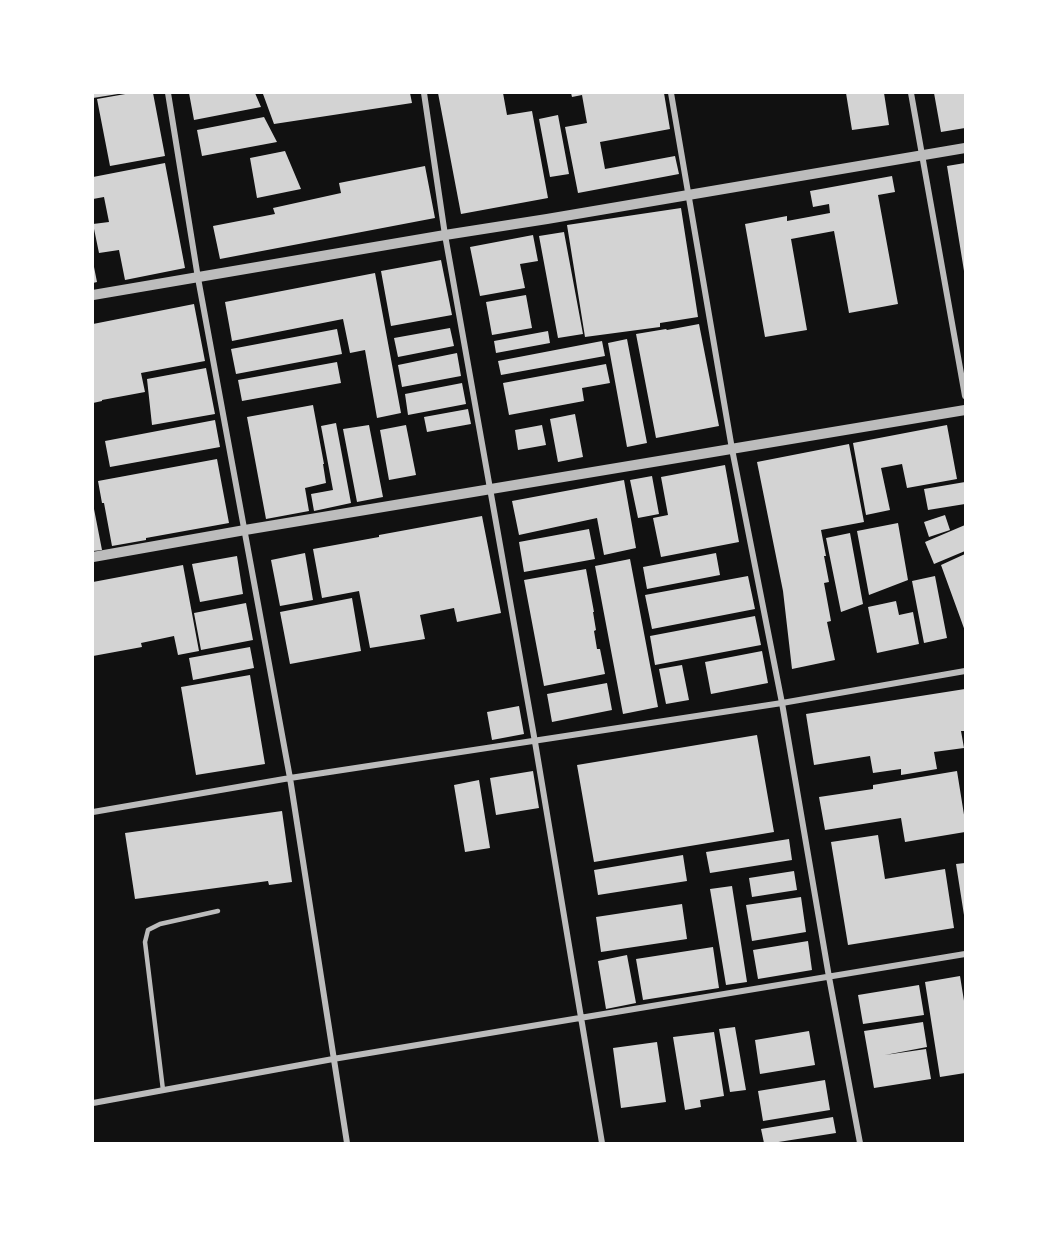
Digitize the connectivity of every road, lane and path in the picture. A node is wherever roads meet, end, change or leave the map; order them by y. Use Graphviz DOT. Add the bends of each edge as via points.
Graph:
graph roads {
  1 [pos="168,93"];
  2 [pos="424,93"];
  3 [pos="671,93"];
  4 [pos="911,93"];
  5 [pos="965,148"];
  6 [pos="921,156"];
  7 [pos="687,196"];
  8 [pos="445,235"];
  9 [pos="198,278"];
  10 [pos="93,296"];
  11 [pos="965,396"];
  12 [pos="965,410"];
  13 [pos="732,449"];
  14 [pos="489,489"];
  15 [pos="244,530"];
  16 [pos="93,557"];
  17 [pos="965,671"];
  18 [pos="782,703"];
  19 [pos="535,742"];
  20 [pos="290,778"];
  21 [pos="93,812"];
  22 [pos="218,911"];
  23 [pos="965,954"];
  24 [pos="829,977"];
  25 [pos="581,1018"];
  26 [pos="333,1059"];
  27 [pos="163,1090"];
  28 [pos="93,1103"];
  29 [pos="347,1143"];
  30 [pos="602,1143"];
  31 [pos="860,1143"];
  1 -- 9 [label="street"];
  2 -- 8 [label="street"];
  3 -- 7 [label="street"];
  4 -- 6 [label="street"];
  5 -- 6 [label="street"];
  6 -- 7 [label="street"];
  6 -- 11 [label="street"];
  7 -- 8 [label="street"];
  7 -- 13 [label="street"];
  8 -- 9 [label="street"];
  8 -- 14 [label="street"];
  9 -- 10 [label="street"];
  9 -- 15 [label="street"];
  12 -- 13 [label="street"];
  13 -- 14 [label="street"];
  13 -- 18 [label="street"];
  14 -- 15 [label="street"];
  14 -- 19 [label="street"];
  15 -- 16 [label="street"];
  15 -- 20 [label="street"];
  17 -- 18 [label="street"];
  18 -- 19 [label="street"];
  18 -- 24 [label="street"];
  19 -- 20 [label="street"];
  19 -- 25 [label="street"];
  20 -- 21 [label="street"];
  20 -- 26 [label="street"];
  22 -- 27 [label="lane" via="148,930 145,942"];
  23 -- 24 [label="street"];
  24 -- 25 [label="street"];
  24 -- 31 [label="street"];
  25 -- 26 [label="street"];
  25 -- 30 [label="street"];
  26 -- 27 [label="street"];
  26 -- 29 [label="street"];
  27 -- 28 [label="street"];
}
